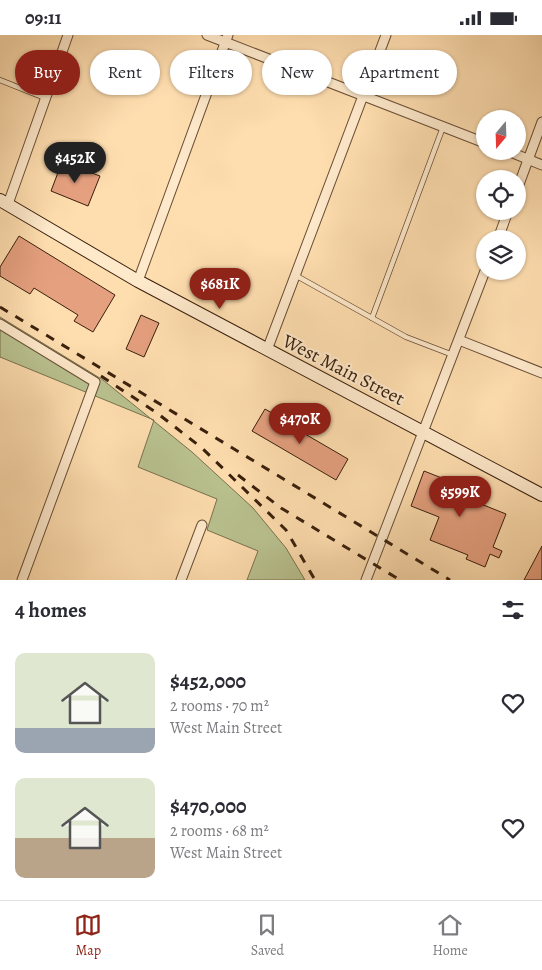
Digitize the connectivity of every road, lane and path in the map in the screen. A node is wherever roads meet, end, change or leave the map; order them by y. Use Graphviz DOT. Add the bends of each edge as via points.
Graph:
graph roads {
  1 [pos="68,35"];
  2 [pos="207,35"];
  3 [pos="386,35"];
  4 [pos="227,39"];
  5 [pos="380,50"];
  6 [pos="0,80"];
  7 [pos="342,86"];
  8 [pos="363,95"];
  9 [pos="45,98"];
  10 [pos="542,122"];
  11 [pos="443,127"];
  12 [pos="476,140"];
  13 [pos="528,159"];
  14 [pos="542,165"];
  15 [pos="524,170"];
  16 [pos="4,202"];
  17 [pos="295,275"];
  18 [pos="482,280"];
  19 [pos="138,281"];
  20 [pos="372,318"];
  21 [pos="0,324"];
  22 [pos="459,340"];
  23 [pos="267,351"];
  24 [pos="453,355"];
  25 [pos="542,373"];
  26 [pos="424,431"];
  27 [pos="542,495"];
  28 [pos="202,525"];
  29 [pos="22,580"];
  30 [pos="181,580"];
  31 [pos="366,580"];
  1 -- 9 [label="street"];
  2 -- 4 [label="street"];
  3 -- 5 [label="street"];
  4 -- 7 [label="street"];
  4 -- 19 [label="street"];
  6 -- 9 [label="lane"];
  8 -- 11 [label="street"];
  8 -- 17 [label="street"];
  9 -- 16 [label="street"];
  10 -- 13 [label="street"];
  11 -- 12 [label="street"];
  11 -- 20 [label="lane"];
  13 -- 14 [label="street"];
  13 -- 15 [label="street"];
  16 -- 19 [label="main road, West Main Street"];
  17 -- 20 [label="lane"];
  17 -- 23 [label="street"];
  18 -- 22 [label="street"];
  19 -- 23 [label="main road, West Main Street"];
  20 -- 24 [label="lane" via="406,337"];
  21 -- 29 [label="street" via="95,382"];
  22 -- 24 [label="street"];
  22 -- 25 [label="street"];
  23 -- 26 [label="main road, West Main Street"];
  24 -- 26 [label="street"];
  26 -- 27 [label="main road, West Main Street"];
  26 -- 31 [label="street"];
  28 -- 30 [label="street"];
}
